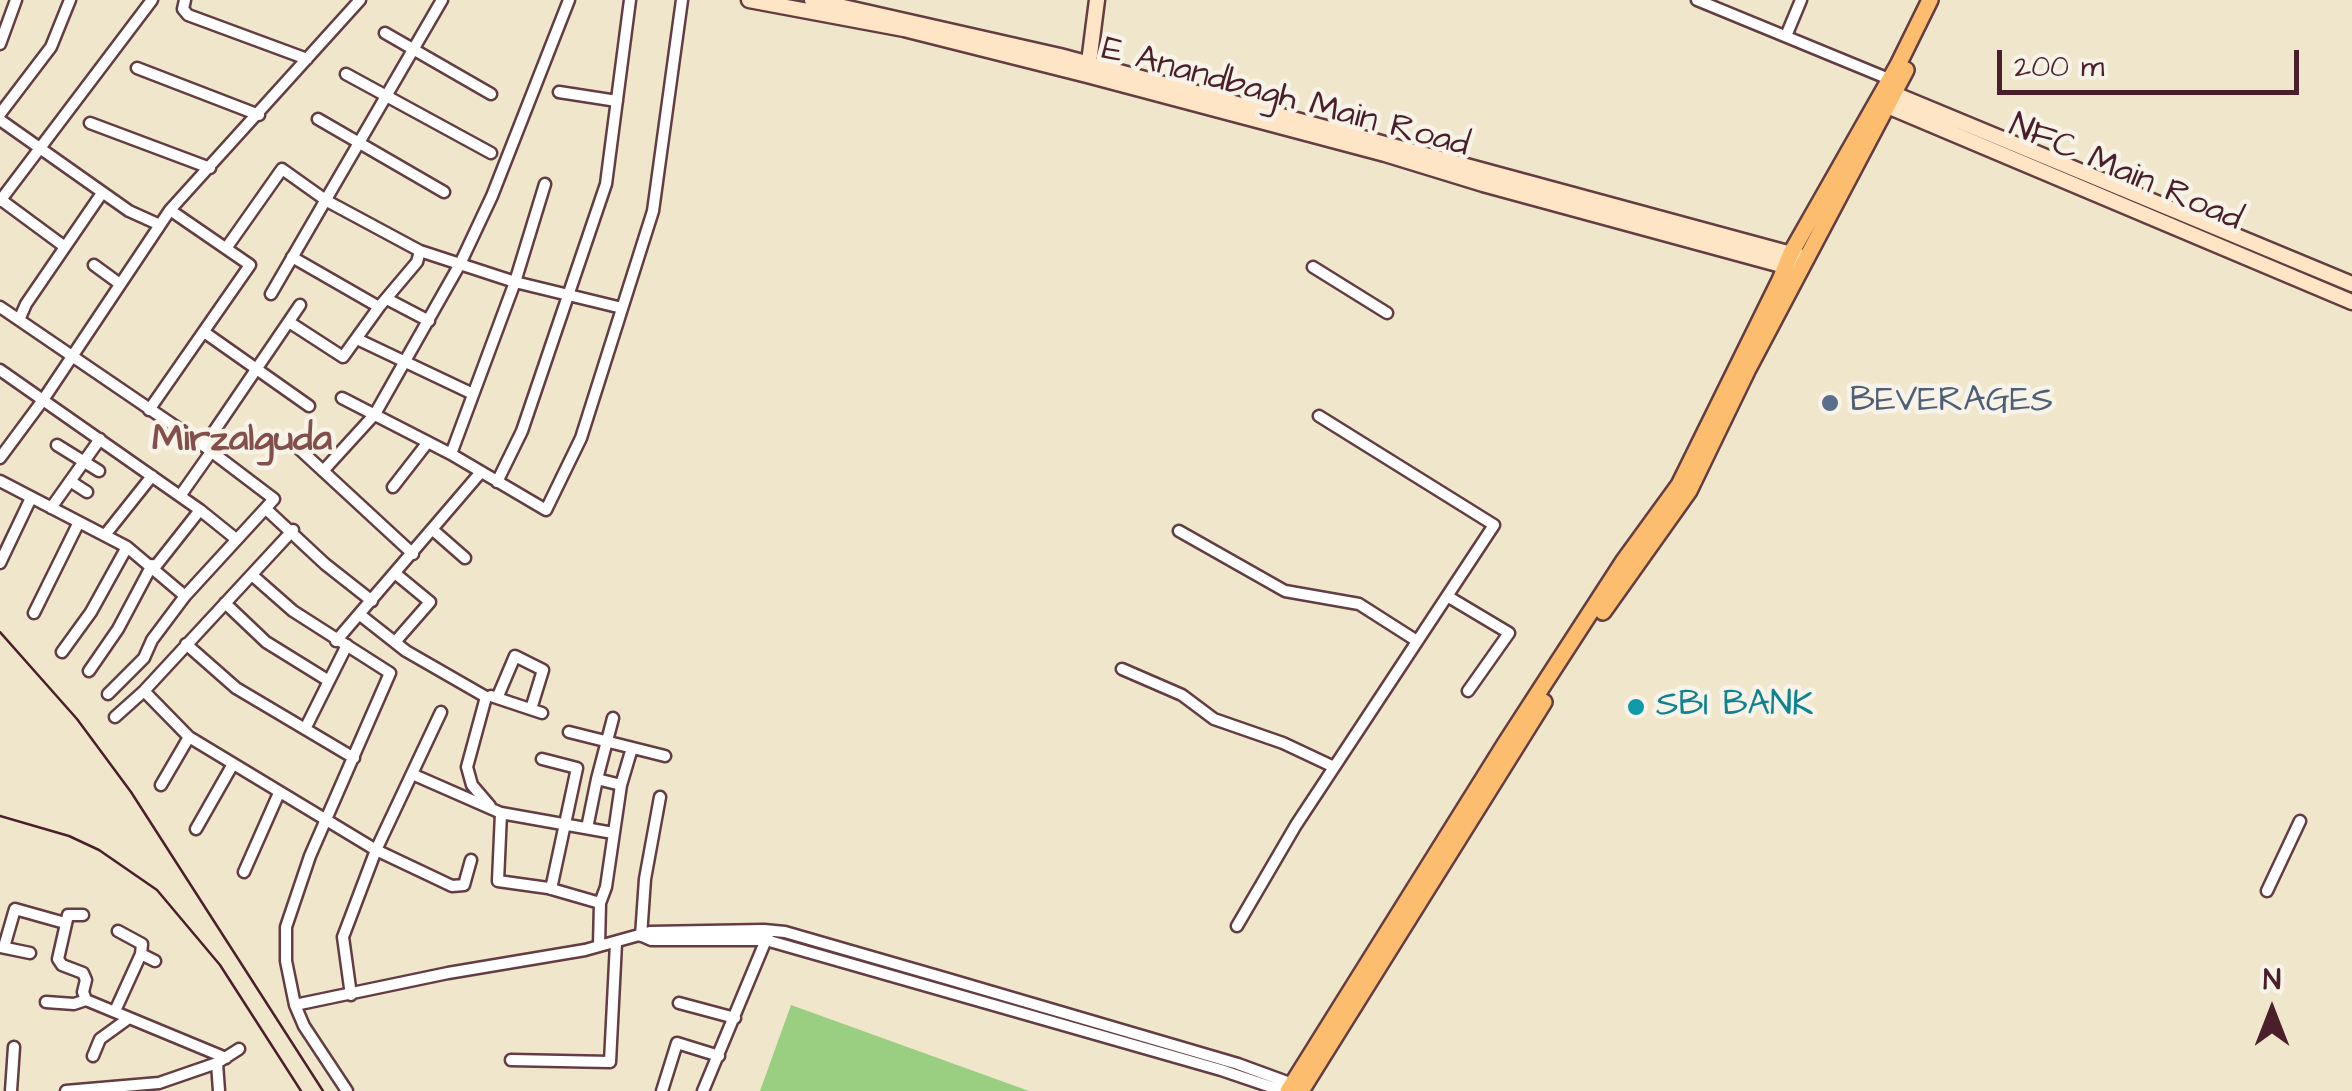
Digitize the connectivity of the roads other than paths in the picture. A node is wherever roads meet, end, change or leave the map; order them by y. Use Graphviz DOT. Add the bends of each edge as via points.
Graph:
graph roads {
  1 [pos="16,0"];
  2 [pos="70,0"];
  3 [pos="152,0"];
  4 [pos="185,0"];
  5 [pos="359,0"];
  6 [pos="442,0"];
  7 [pos="569,0"];
  8 [pos="630,0"];
  9 [pos="682,0"];
  10 [pos="749,0"];
  11 [pos="812,0"];
  12 [pos="1097,0"];
  13 [pos="1697,0"];
  14 [pos="1801,0"];
  15 [pos="1930,0"];
  16 [pos="1942,0"];
  17 [pos="1715,3"];
  18 [pos="386,33"];
  19 [pos="1786,36"];
  20 [pos="0,44"];
  21 [pos="414,51"];
  22 [pos="307,58"];
  23 [pos="136,68"];
  24 [pos="1088,70"];
  25 [pos="346,74"];
  26 [pos="560,92"];
  27 [pos="491,94"];
  28 [pos="1885,94"];
  29 [pos="384,96"];
  30 [pos="617,101"];
  31 [pos="258,116"];
  32 [pos="0,117"];
  33 [pos="318,120"];
  34 [pos="90,123"];
  35 [pos="357,142"];
  36 [pos="40,148"];
  37 [pos="491,153"];
  38 [pos="210,168"];
  39 [pos="545,184"];
  40 [pos="102,192"];
  41 [pos="444,192"];
  42 [pos="0,200"];
  43 [pos="327,200"];
  44 [pos="170,210"];
  45 [pos="160,226"];
  46 [pos="65,247"];
  47 [pos="227,247"];
  48 [pos="420,251"];
  49 [pos="292,257"];
  50 [pos="1796,262"];
  51 [pos="460,264"];
  52 [pos="94,265"];
  53 [pos="1313,267"];
  54 [pos="515,282"];
  55 [pos="120,284"];
  56 [pos="2352,284"];
  57 [pos="570,293"];
  58 [pos="271,294"];
  59 [pos="2352,302"];
  60 [pos="383,303"];
  61 [pos="300,305"];
  62 [pos="0,307"];
  63 [pos="622,308"];
  64 [pos="1387,313"];
  65 [pos="18,320"];
  66 [pos="288,322"];
  67 [pos="429,322"];
  68 [pos="204,332"];
  69 [pos="357,338"];
  70 [pos="70,358"];
  71 [pos="406,362"];
  72 [pos="257,368"];
  73 [pos="0,370"];
  74 [pos="474,394"];
  75 [pos="342,398"];
  76 [pos="43,400"];
  77 [pos="309,406"];
  78 [pos="149,410"];
  79 [pos="375,414"];
  80 [pos="1319,416"];
  81 [pos="100,439"];
  82 [pos="428,442"];
  83 [pos="57,444"];
  84 [pos="294,444"];
  85 [pos="208,449"];
  86 [pos="451,454"];
  87 [pos="0,458"];
  88 [pos="84,461"];
  89 [pos="323,471"];
  90 [pos="99,472"];
  91 [pos="481,472"];
  92 [pos="152,476"];
  93 [pos="70,481"];
  94 [pos="0,482"];
  95 [pos="497,482"];
  96 [pos="393,486"];
  97 [pos="87,492"];
  98 [pos="180,496"];
  99 [pos="31,498"];
  100 [pos="51,508"];
  101 [pos="266,509"];
  102 [pos="200,510"];
  103 [pos="79,522"];
  104 [pos="293,530"];
  105 [pos="434,530"];
  106 [pos="1179,531"];
  107 [pos="105,535"];
  108 [pos="236,540"];
  109 [pos="128,547"];
  110 [pos="413,554"];
  111 [pos="466,558"];
  112 [pos="0,563"];
  113 [pos="153,566"];
  114 [pos="396,574"];
  115 [pos="252,575"];
  116 [pos="185,596"];
  117 [pos="1447,596"];
  118 [pos="372,601"];
  119 [pos="224,603"];
  120 [pos="34,612"];
  121 [pos="359,614"];
  122 [pos="1417,641"];
  123 [pos="395,642"];
  124 [pos="341,643"];
  125 [pos="186,644"];
  126 [pos="62,652"];
  127 [pos="1122,669"];
  128 [pos="89,671"];
  129 [pos="328,681"];
  130 [pos="144,691"];
  131 [pos="1468,691"];
  132 [pos="108,694"];
  133 [pos="492,696"];
  134 [pos="441,712"];
  135 [pos="115,717"];
  136 [pos="613,718"];
  137 [pos="305,729"];
  138 [pos="569,732"];
  139 [pos="189,737"];
  140 [pos="605,741"];
  141 [pos="632,748"];
  142 [pos="665,756"];
  143 [pos="354,758"];
  144 [pos="542,758"];
  145 [pos="233,764"];
  146 [pos="1334,767"];
  147 [pos="412,774"];
  148 [pos="597,779"];
  149 [pos="621,785"];
  150 [pos="161,786"];
  151 [pos="278,792"];
  152 [pos="660,798"];
  153 [pos="490,806"];
  154 [pos="502,813"];
  155 [pos="2300,821"];
  156 [pos="326,822"];
  157 [pos="564,824"];
  158 [pos="586,828"];
  159 [pos="196,829"];
  160 [pos="613,834"];
  161 [pos="376,850"];
  162 [pos="471,860"];
  163 [pos="244,872"];
  164 [pos="550,889"];
  165 [pos="2267,891"];
  166 [pos="600,903"];
  167 [pos="84,915"];
  168 [pos="65,922"];
  169 [pos="1237,926"];
  170 [pos="118,931"];
  171 [pos="768,935"];
  172 [pos="641,936"];
  173 [pos="616,944"];
  174 [pos="599,946"];
  175 [pos="2,947"];
  176 [pos="30,954"];
  177 [pos="141,954"];
  178 [pos="156,961"];
  179 [pos="351,996"];
  180 [pos="86,1000"];
  181 [pos="46,1002"];
  182 [pos="679,1003"];
  183 [pos="295,1005"];
  184 [pos="116,1011"];
  185 [pos="129,1018"];
  186 [pos="735,1018"];
  187 [pos="14,1046"];
  188 [pos="239,1049"];
  189 [pos="93,1056"];
  190 [pos="719,1056"];
  191 [pos="222,1060"];
  192 [pos="511,1060"];
  193 [pos="155,1087"];
  194 [pos="1294,1089"];
  195 [pos="11,1091"];
  196 [pos="66,1091"];
  197 [pos="219,1091"];
  198 [pos="347,1091"];
  199 [pos="662,1091"];
  200 [pos="703,1091"];
  1 -- 20 [label="street"];
  2 -- 32 [label="street" via="51,47"];
  3 -- 36 [label="street"];
  4 -- 22 [label="street" via="188,14"];
  5 -- 22 [label="street"];
  6 -- 21 [label="street"];
  7 -- 51 [label="street"];
  8 -- 30 [label="street"];
  9 -- 63 [label="street" via="652,211"];
  10 -- 24 [label="street, E Anandbagh Main Road"];
  11 -- 24 [label="street, E Anandbagh Main Road"];
  12 -- 24 [label="street"];
  13 -- 17 [label="street"];
  14 -- 19 [label="street"];
  15 -- 28 [label="main road"];
  16 -- 28 [label="main road"];
  17 -- 19 [label="street"];
  18 -- 21 [label="street"];
  19 -- 28 [label="street"];
  21 -- 27 [label="street"];
  21 -- 29 [label="street"];
  22 -- 31 [label="street"];
  23 -- 31 [label="street"];
  24 -- 50 [label="street, E Anandbagh Main Road" via="1483,184"];
  25 -- 29 [label="street"];
  26 -- 30 [label="street"];
  28 -- 50 [label="main road"];
  28 -- 56 [label="street, NFC Main Road"];
  28 -- 59 [label="street, NFC Main Road"];
  29 -- 35 [label="street"];
  29 -- 37 [label="street"];
  30 -- 57 [label="street" via="606,184"];
  31 -- 38 [label="street"];
  32 -- 36 [label="street"];
  33 -- 35 [label="street"];
  34 -- 38 [label="street"];
  35 -- 41 [label="street"];
  35 -- 43 [label="street"];
  36 -- 40 [label="street"];
  36 -- 42 [label="street"];
  38 -- 44 [label="street"];
  39 -- 54 [label="street"];
  40 -- 45 [label="street"];
  40 -- 46 [label="street"];
  42 -- 46 [label="street"];
  43 -- 47 [label="street" via="282,169"];
  43 -- 48 [label="street"];
  43 -- 49 [label="street"];
  44 -- 45 [label="street"];
  44 -- 47 [label="street"];
  45 -- 55 [label="street"];
  46 -- 65 [label="street"];
  47 -- 68 [label="street" via="250,265"];
  48 -- 51 [label="street"];
  48 -- 60 [label="street"];
  49 -- 58 [label="street"];
  49 -- 60 [label="street"];
  50 -- 194 [label="main road" via="1679,485 1623,562"];
  51 -- 54 [label="street"];
  51 -- 67 [label="street"];
  52 -- 55 [label="street"];
  53 -- 64 [label="street"];
  54 -- 57 [label="street"];
  54 -- 74 [label="street"];
  55 -- 70 [label="street"];
  57 -- 63 [label="street"];
  57 -- 95 [label="street"];
  60 -- 67 [label="street"];
  60 -- 69 [label="street"];
  61 -- 66 [label="street"];
  62 -- 65 [label="street"];
  63 -- 95 [label="street" via="581,438 546,510"];
  65 -- 70 [label="street"];
  66 -- 69 [label="street" via="344,357"];
  66 -- 72 [label="street"];
  67 -- 71 [label="street"];
  68 -- 72 [label="street"];
  68 -- 78 [label="street"];
  69 -- 71 [label="street"];
  70 -- 76 [label="street"];
  70 -- 78 [label="street"];
  71 -- 74 [label="street"];
  71 -- 79 [label="street"];
  72 -- 77 [label="street"];
  72 -- 85 [label="street"];
  73 -- 76 [label="street"];
  74 -- 86 [label="street"];
  75 -- 79 [label="street"];
  76 -- 81 [label="street"];
  76 -- 87 [label="street"];
  78 -- 85 [label="street"];
  79 -- 82 [label="street"];
  79 -- 89 [label="street"];
  80 -- 117 [label="street" via="1494,525"];
  81 -- 88 [label="street"];
  81 -- 92 [label="street"];
  82 -- 86 [label="street"];
  82 -- 96 [label="street"];
  83 -- 88 [label="street"];
  84 -- 89 [label="street"];
  85 -- 98 [label="street"];
  85 -- 101 [label="street" via="274,499"];
  86 -- 91 [label="street"];
  88 -- 90 [label="street"];
  88 -- 93 [label="street"];
  89 -- 110 [label="street"];
  91 -- 95 [label="street"];
  91 -- 105 [label="street"];
  92 -- 98 [label="street"];
  92 -- 107 [label="street"];
  93 -- 97 [label="street"];
  93 -- 100 [label="street"];
  94 -- 99 [label="street"];
  98 -- 102 [label="street"];
  99 -- 100 [label="street"];
  99 -- 112 [label="street"];
  100 -- 103 [label="street"];
  101 -- 104 [label="street"];
  101 -- 108 [label="street"];
  102 -- 108 [label="street"];
  102 -- 113 [label="street"];
  103 -- 107 [label="street"];
  103 -- 120 [label="street"];
  104 -- 115 [label="street"];
  104 -- 118 [label="street"];
  105 -- 110 [label="street"];
  105 -- 111 [label="street"];
  106 -- 122 [label="street" via="1285,591 1359,604"];
  107 -- 109 [label="street"];
  108 -- 116 [label="street"];
  109 -- 113 [label="street"];
  109 -- 126 [label="street"];
  110 -- 114 [label="street"];
  113 -- 116 [label="street"];
  113 -- 128 [label="street"];
  114 -- 118 [label="street"];
  114 -- 123 [label="street" via="430,602"];
  115 -- 119 [label="street"];
  115 -- 124 [label="street"];
  116 -- 132 [label="street" via="144,658"];
  117 -- 122 [label="street"];
  117 -- 131 [label="street" via="1508,632"];
  118 -- 121 [label="street"];
  119 -- 125 [label="street"];
  119 -- 129 [label="street" via="266,642"];
  121 -- 123 [label="street"];
  121 -- 124 [label="street"];
  122 -- 146 [label="street"];
  123 -- 133 [label="street"];
  124 -- 129 [label="street"];
  124 -- 143 [label="street" via="390,673"];
  125 -- 130 [label="street"];
  125 -- 137 [label="street" via="236,688"];
  127 -- 146 [label="street" via="1182,695 1214,719"];
  129 -- 137 [label="street"];
  130 -- 135 [label="street"];
  130 -- 139 [label="street"];
  133 -- 133 [label="street" via="515,656 542,670 537,711"];
  133 -- 153 [label="street" via="466,767"];
  134 -- 147 [label="street"];
  136 -- 140 [label="street"];
  137 -- 143 [label="street"];
  138 -- 140 [label="street"];
  139 -- 145 [label="street"];
  139 -- 150 [label="street"];
  140 -- 141 [label="street"];
  140 -- 148 [label="street"];
  141 -- 142 [label="street"];
  141 -- 149 [label="street"];
  143 -- 156 [label="street"];
  144 -- 157 [label="street" via="577,768"];
  145 -- 151 [label="street"];
  145 -- 159 [label="street"];
  146 -- 169 [label="street"];
  147 -- 153 [label="street"];
  147 -- 161 [label="street"];
  148 -- 149 [label="street"];
  148 -- 158 [label="street"];
  149 -- 160 [label="street"];
  151 -- 156 [label="street"];
  151 -- 163 [label="street"];
  152 -- 172 [label="street"];
  153 -- 154 [label="street"];
  154 -- 157 [label="street"];
  154 -- 164 [label="street" via="498,881"];
  155 -- 165 [label="street"];
  156 -- 161 [label="street"];
  156 -- 183 [label="street" via="286,926"];
  157 -- 158 [label="street"];
  157 -- 164 [label="street"];
  158 -- 160 [label="street"];
  160 -- 166 [label="street"];
  161 -- 162 [label="street" via="452,886 464,885"];
  161 -- 179 [label="street" via="343,937"];
  164 -- 166 [label="street"];
  166 -- 174 [label="street"];
  167 -- 168 [label="street" via="68,914"];
  168 -- 175 [label="street" via="15,909"];
  168 -- 180 [label="street" via="59,963 83,973"];
  170 -- 177 [label="street" via="142,944"];
  171 -- 172 [label="street"];
  171 -- 186 [label="street"];
  171 -- 194 [label="street"];
  172 -- 173 [label="street"];
  173 -- 174 [label="street"];
  173 -- 192 [label="street" via="610,1062"];
  174 -- 179 [label="street"];
  175 -- 176 [label="street"];
  177 -- 178 [label="street"];
  177 -- 184 [label="street"];
  179 -- 183 [label="street"];
  180 -- 181 [label="street"];
  180 -- 184 [label="street"];
  182 -- 186 [label="street"];
  183 -- 198 [label="street"];
  184 -- 185 [label="street"];
  185 -- 189 [label="street" via="100,1039"];
  185 -- 191 [label="street"];
  186 -- 190 [label="street"];
  187 -- 195 [label="street"];
  188 -- 191 [label="street"];
  190 -- 199 [label="street" via="677,1043"];
  190 -- 200 [label="street"];
  191 -- 193 [label="street"];
  191 -- 197 [label="street"];
  193 -- 196 [label="street"];
}
